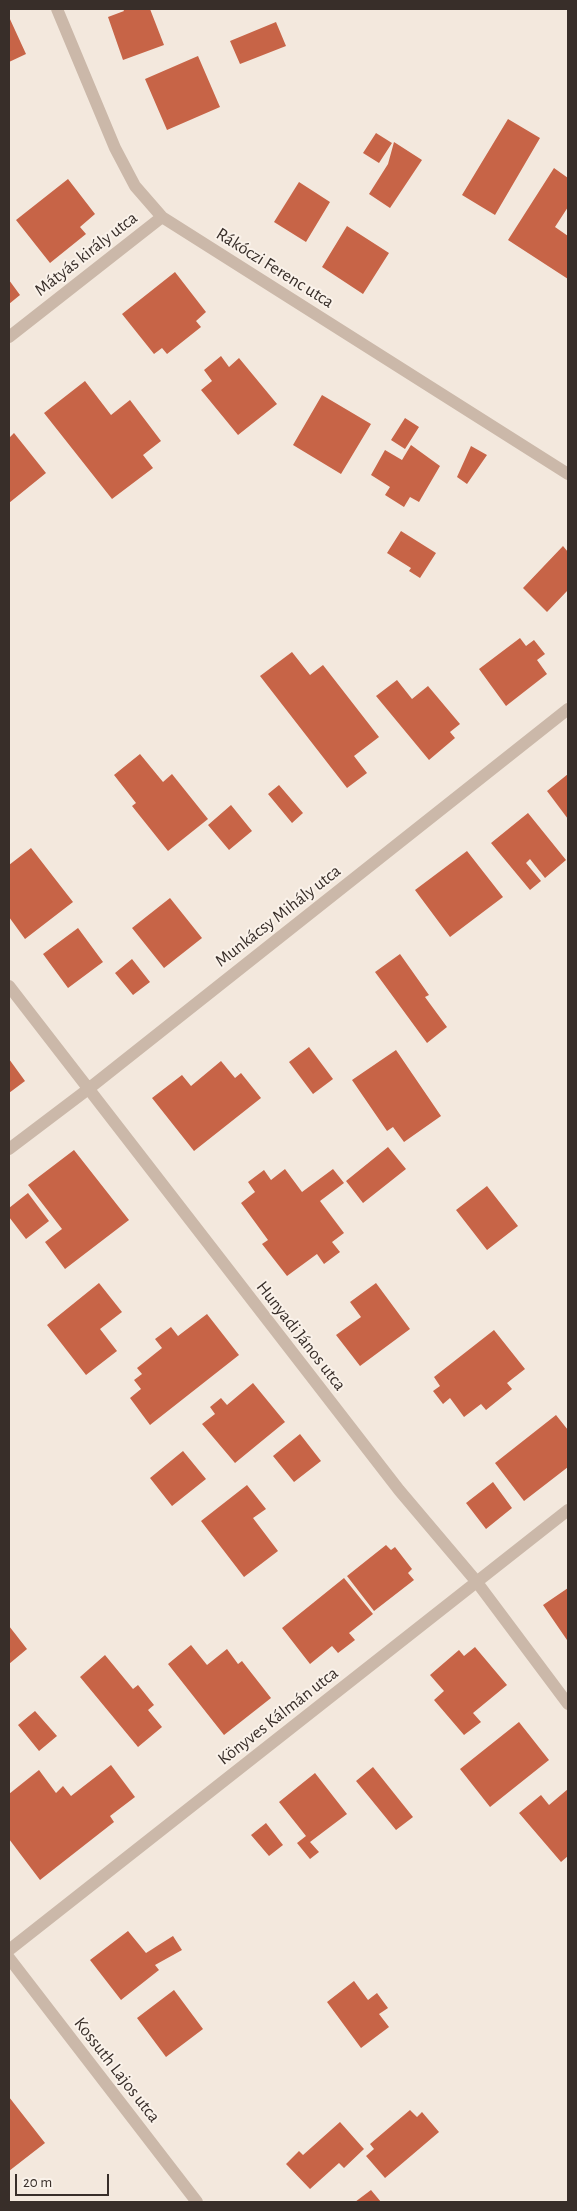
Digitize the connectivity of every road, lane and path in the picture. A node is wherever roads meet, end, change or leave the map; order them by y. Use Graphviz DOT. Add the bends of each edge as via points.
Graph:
graph roads {
  1 [pos="57,9"];
  2 [pos="162,217"];
  3 [pos="9,337"];
  4 [pos="568,474"];
  5 [pos="568,709"];
  6 [pos="9,986"];
  7 [pos="87,1090"];
  8 [pos="9,1149"];
  9 [pos="568,1510"];
  10 [pos="476,1581"];
  11 [pos="568,1704"];
  12 [pos="9,1950"];
  13 [pos="9,1958"];
  14 [pos="197,2202"];
  1 -- 2 [label="street, Rákóczi Ferenc utca" via="115,148 136,186"];
  2 -- 3 [label="street, Mátyás király utca"];
  2 -- 4 [label="street, Rákóczi Ferenc utca"];
  5 -- 7 [label="street, Munkácsy Mihály utca"];
  6 -- 7 [label="street, Hunyadi János utca"];
  7 -- 8 [label="street, Munkácsy Mihály utca"];
  7 -- 10 [label="street, Hunyadi János utca" via="399,1490"];
  9 -- 10 [label="street, Könyves Kálmán utca"];
  10 -- 11 [label="street, Hunyadi János utca"];
  10 -- 12 [label="street, Könyves Kálmán utca"];
  13 -- 14 [label="street, Kossuth Lajos utca"];
}
